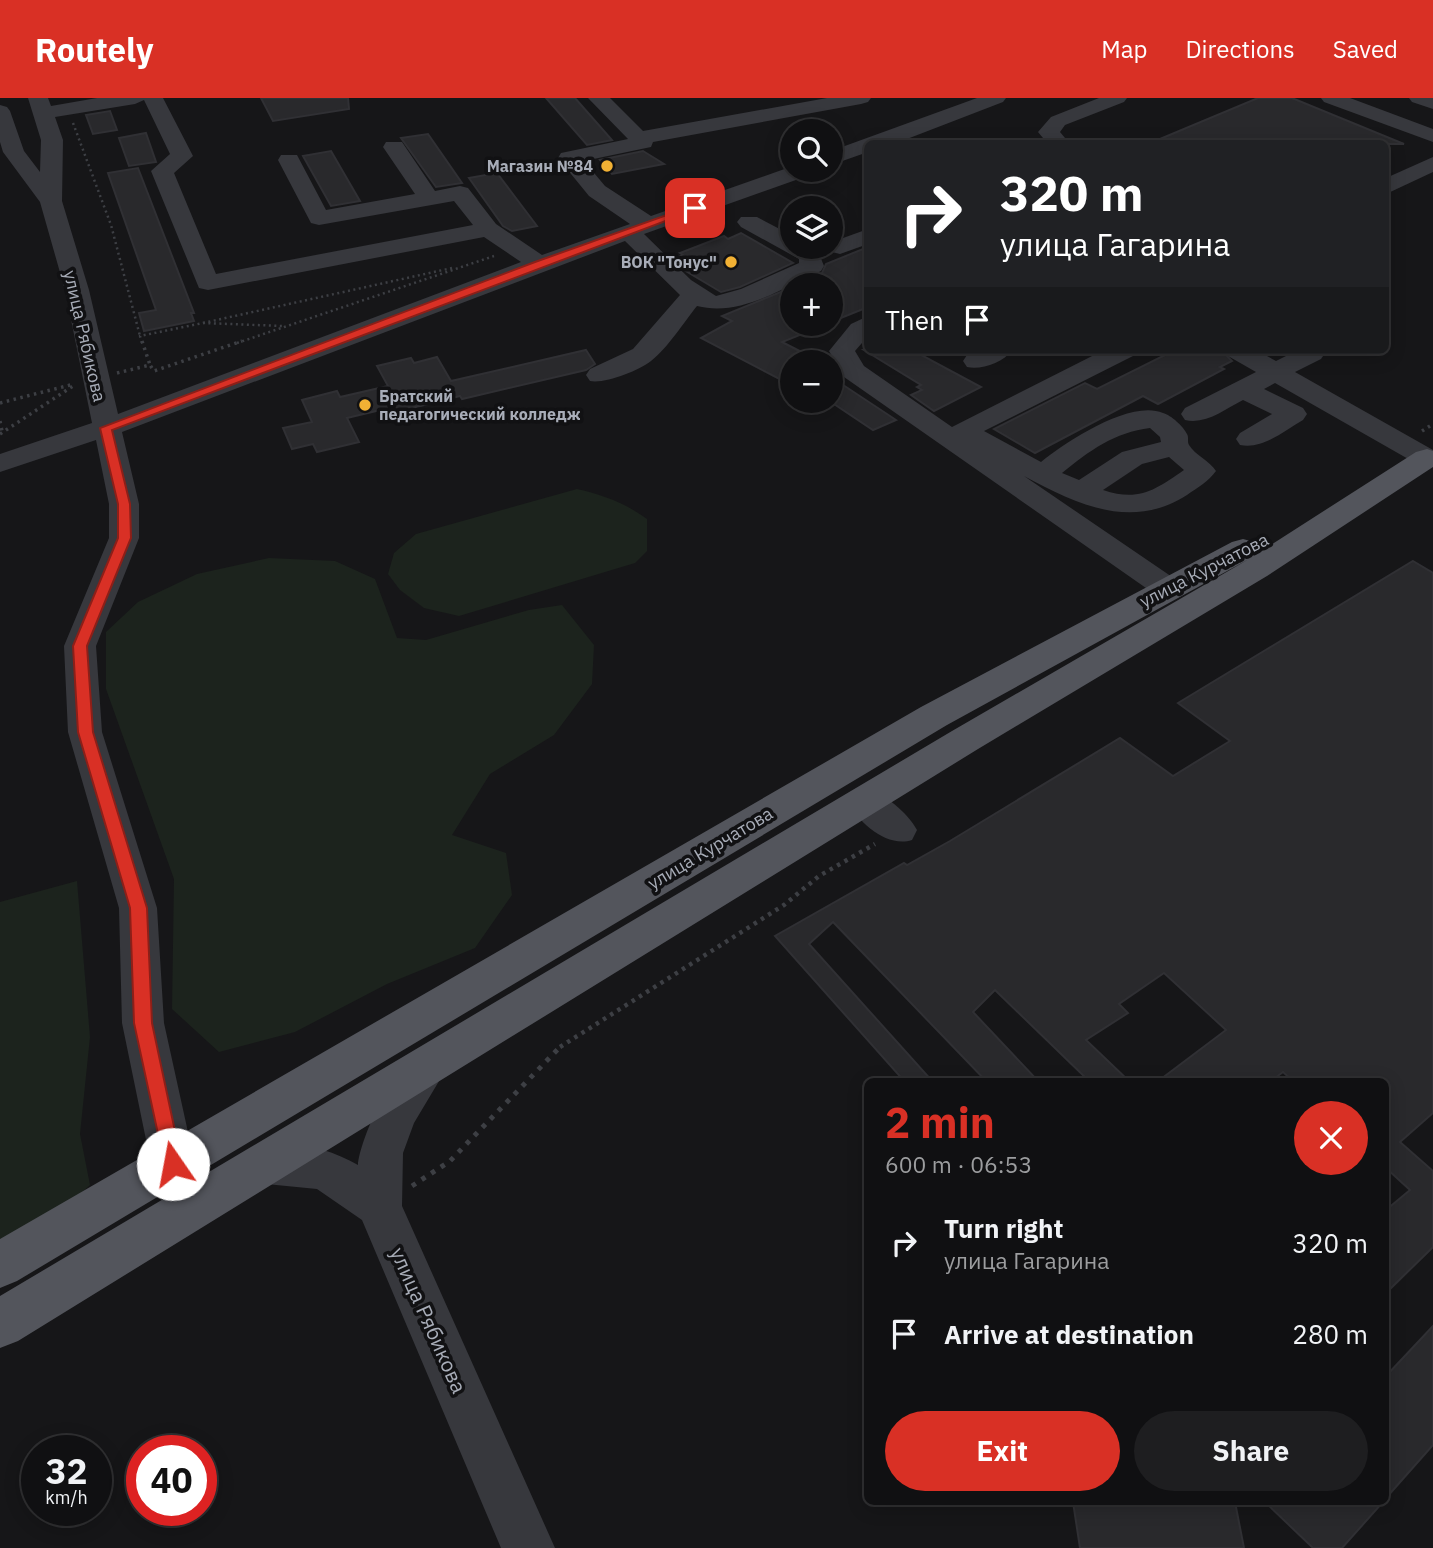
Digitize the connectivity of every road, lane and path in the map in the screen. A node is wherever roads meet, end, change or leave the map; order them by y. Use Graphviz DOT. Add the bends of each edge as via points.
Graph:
graph roads {
  1 [pos="135,98"];
  2 [pos="153,98"];
  3 [pos="598,98"];
  4 [pos="861,98"];
  5 [pos="996,98"];
  6 [pos="1117,98"];
  7 [pos="1331,98"];
  8 [pos="1419,98"];
  9 [pos="1433,103"];
  10 [pos="40,105"];
  11 [pos="68,108"];
  12 [pos="0,111"];
  13 [pos="893,130"];
  14 [pos="1433,136"];
  15 [pos="638,138"];
  16 [pos="52,140"];
  17 [pos="1056,140"];
  18 [pos="12,144"];
  19 [pos="394,147"];
  20 [pos="864,147"];
  21 [pos="843,154"];
  22 [pos="289,160"];
  23 [pos="1433,164"];
  24 [pos="780,178"];
  25 [pos="1389,186"];
  26 [pos="429,198"];
  27 [pos="51,201"];
  28 [pos="488,229"];
  29 [pos="638,229"];
  30 [pos="864,238"];
  31 [pos="780,240"];
  32 [pos="843,246"];
  33 [pos="516,249"];
  34 [pos="811,259"];
  35 [pos="478,262"];
  36 [pos="539,264"];
  37 [pos="694,294"];
  38 [pos="204,323"];
  39 [pos="286,326"];
  40 [pos="864,326"];
  41 [pos="140,335"];
  42 [pos="1116,354"];
  43 [pos="1244,354"];
  44 [pos="1310,354"];
  45 [pos="150,365"];
  46 [pos="1276,372"];
  47 [pos="598,375"];
  48 [pos="94,379"];
  49 [pos="1243,388"];
  50 [pos="0,402"];
  51 [pos="1195,414"];
  52 [pos="0,421"];
  53 [pos="106,428"];
  54 [pos="1,433"];
  55 [pos="1250,439"];
  56 [pos="1175,447"];
  57 [pos="1430,456"];
  58 [pos="0,463"];
  59 [pos="1044,472"];
  60 [pos="1081,492"];
  61 [pos="1167,589"];
  62 [pos="934,716"];
  63 [pos="965,740"];
  64 [pos="865,801"];
  65 [pos="899,830"];
  66 [pos="427,1066"];
  67 [pos="173,1164"];
  68 [pos="266,1164"];
  69 [pos="396,1196"];
  70 [pos="0,1265"];
  71 [pos="0,1324"];
  72 [pos="528,1548"];
  1 -- 11 [label="street"];
  2 -- 28 [label="street" via="182,156 162,171 208,283"];
  3 -- 15 [label="street"];
  4 -- 13 [label="street"];
  4 -- 15 [label="street"];
  5 -- 13 [label="street"];
  6 -- 17 [label="street" via="1058,121 1049,132"];
  7 -- 14 [label="street"];
  8 -- 9 [label="street"];
  10 -- 11 [label="street"];
  10 -- 16 [label="street, улица Рябикова"];
  11 -- 41 [label="path" via="111,225"];
  12 -- 18 [label="street, улица Рябикова"];
  15 -- 29 [label="street" via="643,142 569,158"];
  16 -- 18 [label="street" via="30,146"];
  16 -- 27 [label="street, улица Рябикова"];
  18 -- 27 [label="street, улица Рябикова"];
  19 -- 26 [label="street"];
  20 -- 21 [label="street"];
  22 -- 26 [label="street" via="319,218"];
  23 -- 25 [label="street"];
  24 -- 29 [label="street"];
  26 -- 28 [label="street" via="460,193"];
  27 -- 48 [label="street, улица Рябикова" via="77,290"];
  28 -- 33 [label="street"];
  29 -- 31 [label="street" via="660,240 737,220"];
  29 -- 36 [label="street"];
  29 -- 37 [label="street"];
  30 -- 32 [label="street"];
  33 -- 35 [label="path"];
  33 -- 36 [label="street"];
  34 -- 37 [label="street" via="812,266 733,300 715,304"];
  35 -- 38 [label="path"];
  35 -- 39 [label="path"];
  36 -- 53 [label="street"];
  37 -- 47 [label="street" via="642,355"];
  38 -- 39 [label="path"];
  38 -- 41 [label="path"];
  39 -- 45 [label="path" via="154,371"];
  40 -- 61 [label="street" via="842,351 853,371"];
  41 -- 45 [label="path"];
  42 -- 59 [label="street" via="963,431"];
  43 -- 46 [label="street"];
  44 -- 46 [label="street"];
  45 -- 48 [label="path"];
  46 -- 49 [label="street"];
  46 -- 57 [label="street"];
  48 -- 53 [label="street, улица Рябикова"];
  49 -- 51 [label="street"];
  49 -- 55 [label="street" via="1293,414"];
  50 -- 54 [label="path" via="79,383"];
  52 -- 54 [label="path"];
  53 -- 58 [label="street"];
  53 -- 67 [label="street, улица Рябикова" via="124,504 124,538 80,646 85,732 138,908 143,1023"];
  56 -- 59 [label="street" via="1174,435 1156,419 1128,421 1095,434"];
  56 -- 60 [label="street" via="1132,458"];
  56 -- 60 [label="street" via="1202,471 1164,498 1126,505"];
  57 -- 61 [label="main road, улица Курчатова"];
  57 -- 63 [label="main road" via="1256,569"];
  59 -- 60 [label="street"];
  61 -- 62 [label="main road, улица Курчатова"];
  62 -- 63 [label="main road"];
  62 -- 67 [label="main road, улица Курчатова"];
  63 -- 64 [label="main road"];
  64 -- 65 [label="street"];
  64 -- 66 [label="main road"];
  65 -- 69 [label="path" via="819,876 784,905 562,1045 450,1161"];
  66 -- 68 [label="main road"];
  66 -- 69 [label="street" via="395,1115 381,1153"];
  67 -- 70 [label="main road, улица Курчатова"];
  68 -- 69 [label="street, улица Рябикова" via="303,1163"];
  68 -- 71 [label="main road"];
  69 -- 72 [label="street, улица Рябикова"];
}
